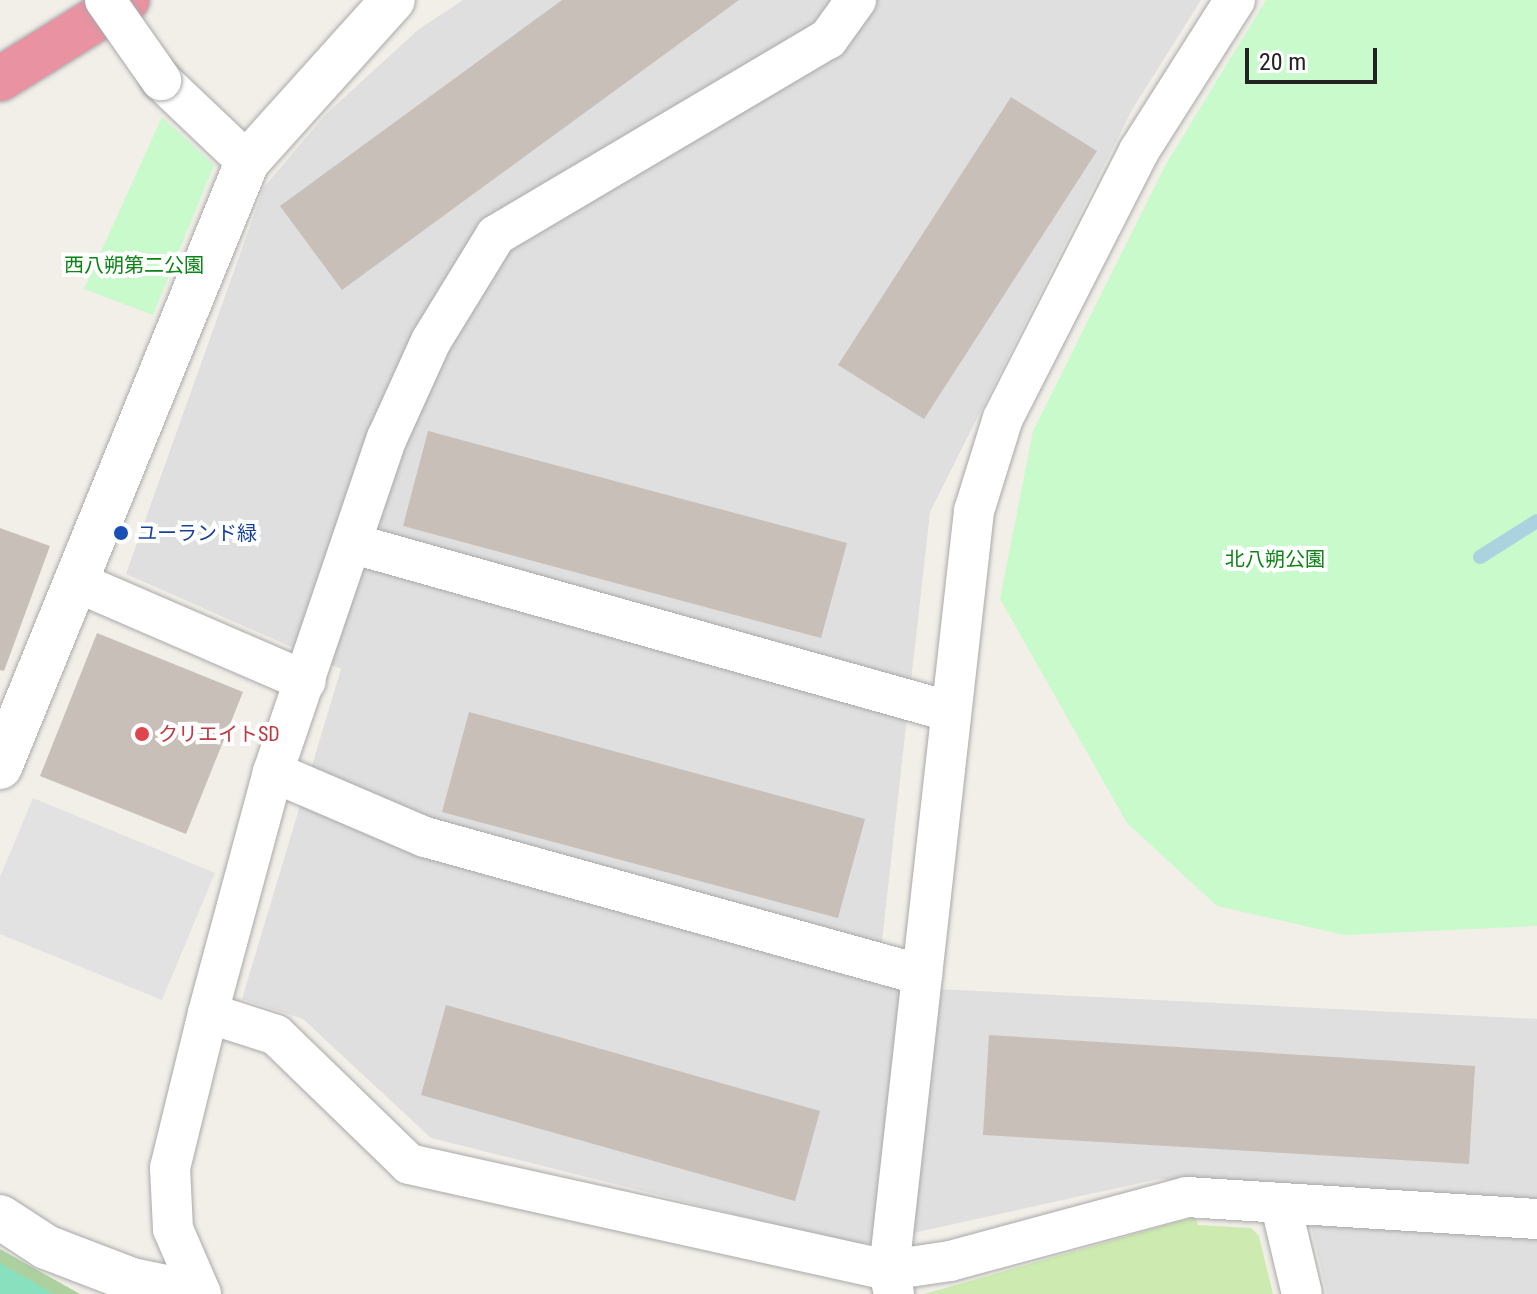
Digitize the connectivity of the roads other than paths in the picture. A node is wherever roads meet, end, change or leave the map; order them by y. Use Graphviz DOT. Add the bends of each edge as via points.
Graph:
graph roads {
  1 [pos="105,0"];
  2 [pos="127,0"];
  3 [pos="393,0"];
  4 [pos="856,0"];
  5 [pos="1235,0"];
  6 [pos="0,79"];
  7 [pos="247,162"];
  8 [pos="354,544"];
  9 [pos="79,583"];
  10 [pos="306,681"];
  11 [pos="948,711"];
  12 [pos="0,767"];
  13 [pos="273,772"];
  14 [pos="922,975"];
  15 [pos="208,1013"];
  16 [pos="1281,1206"];
  17 [pos="0,1217"];
  18 [pos="1537,1219"];
  19 [pos="892,1282"];
  20 [pos="131,1287"];
  21 [pos="200,1294"];
  22 [pos="1302,1294"];
  1 -- 7 [label="street, bridge" via="161,80"];
  2 -- 6 [label="highway"];
  3 -- 7 [label="street" via="315,79"];
  4 -- 8 [label="street" via="828,39 496,235 431,341 387,438"];
  5 -- 11 [label="street" via="1139,151 1003,418 974,511"];
  7 -- 9 [label="street" via="193,280"];
  8 -- 10 [label="street"];
  8 -- 11 [label="street"];
  9 -- 10 [label="street"];
  9 -- 12 [label="street"];
  10 -- 13 [label="street"];
  11 -- 14 [label="street"];
  13 -- 14 [label="street" via="425,837"];
  13 -- 15 [label="street"];
  14 -- 19 [label="street"];
  15 -- 19 [label="street" via="276,1035 409,1164"];
  15 -- 21 [label="street" via="170,1168 173,1229"];
  16 -- 18 [label="street"];
  16 -- 19 [label="street" via="1187,1197 950,1261"];
  16 -- 22 [label="street"];
  17 -- 20 [label="street" via="46,1247"];
  20 -- 21 [label="street"];
}
